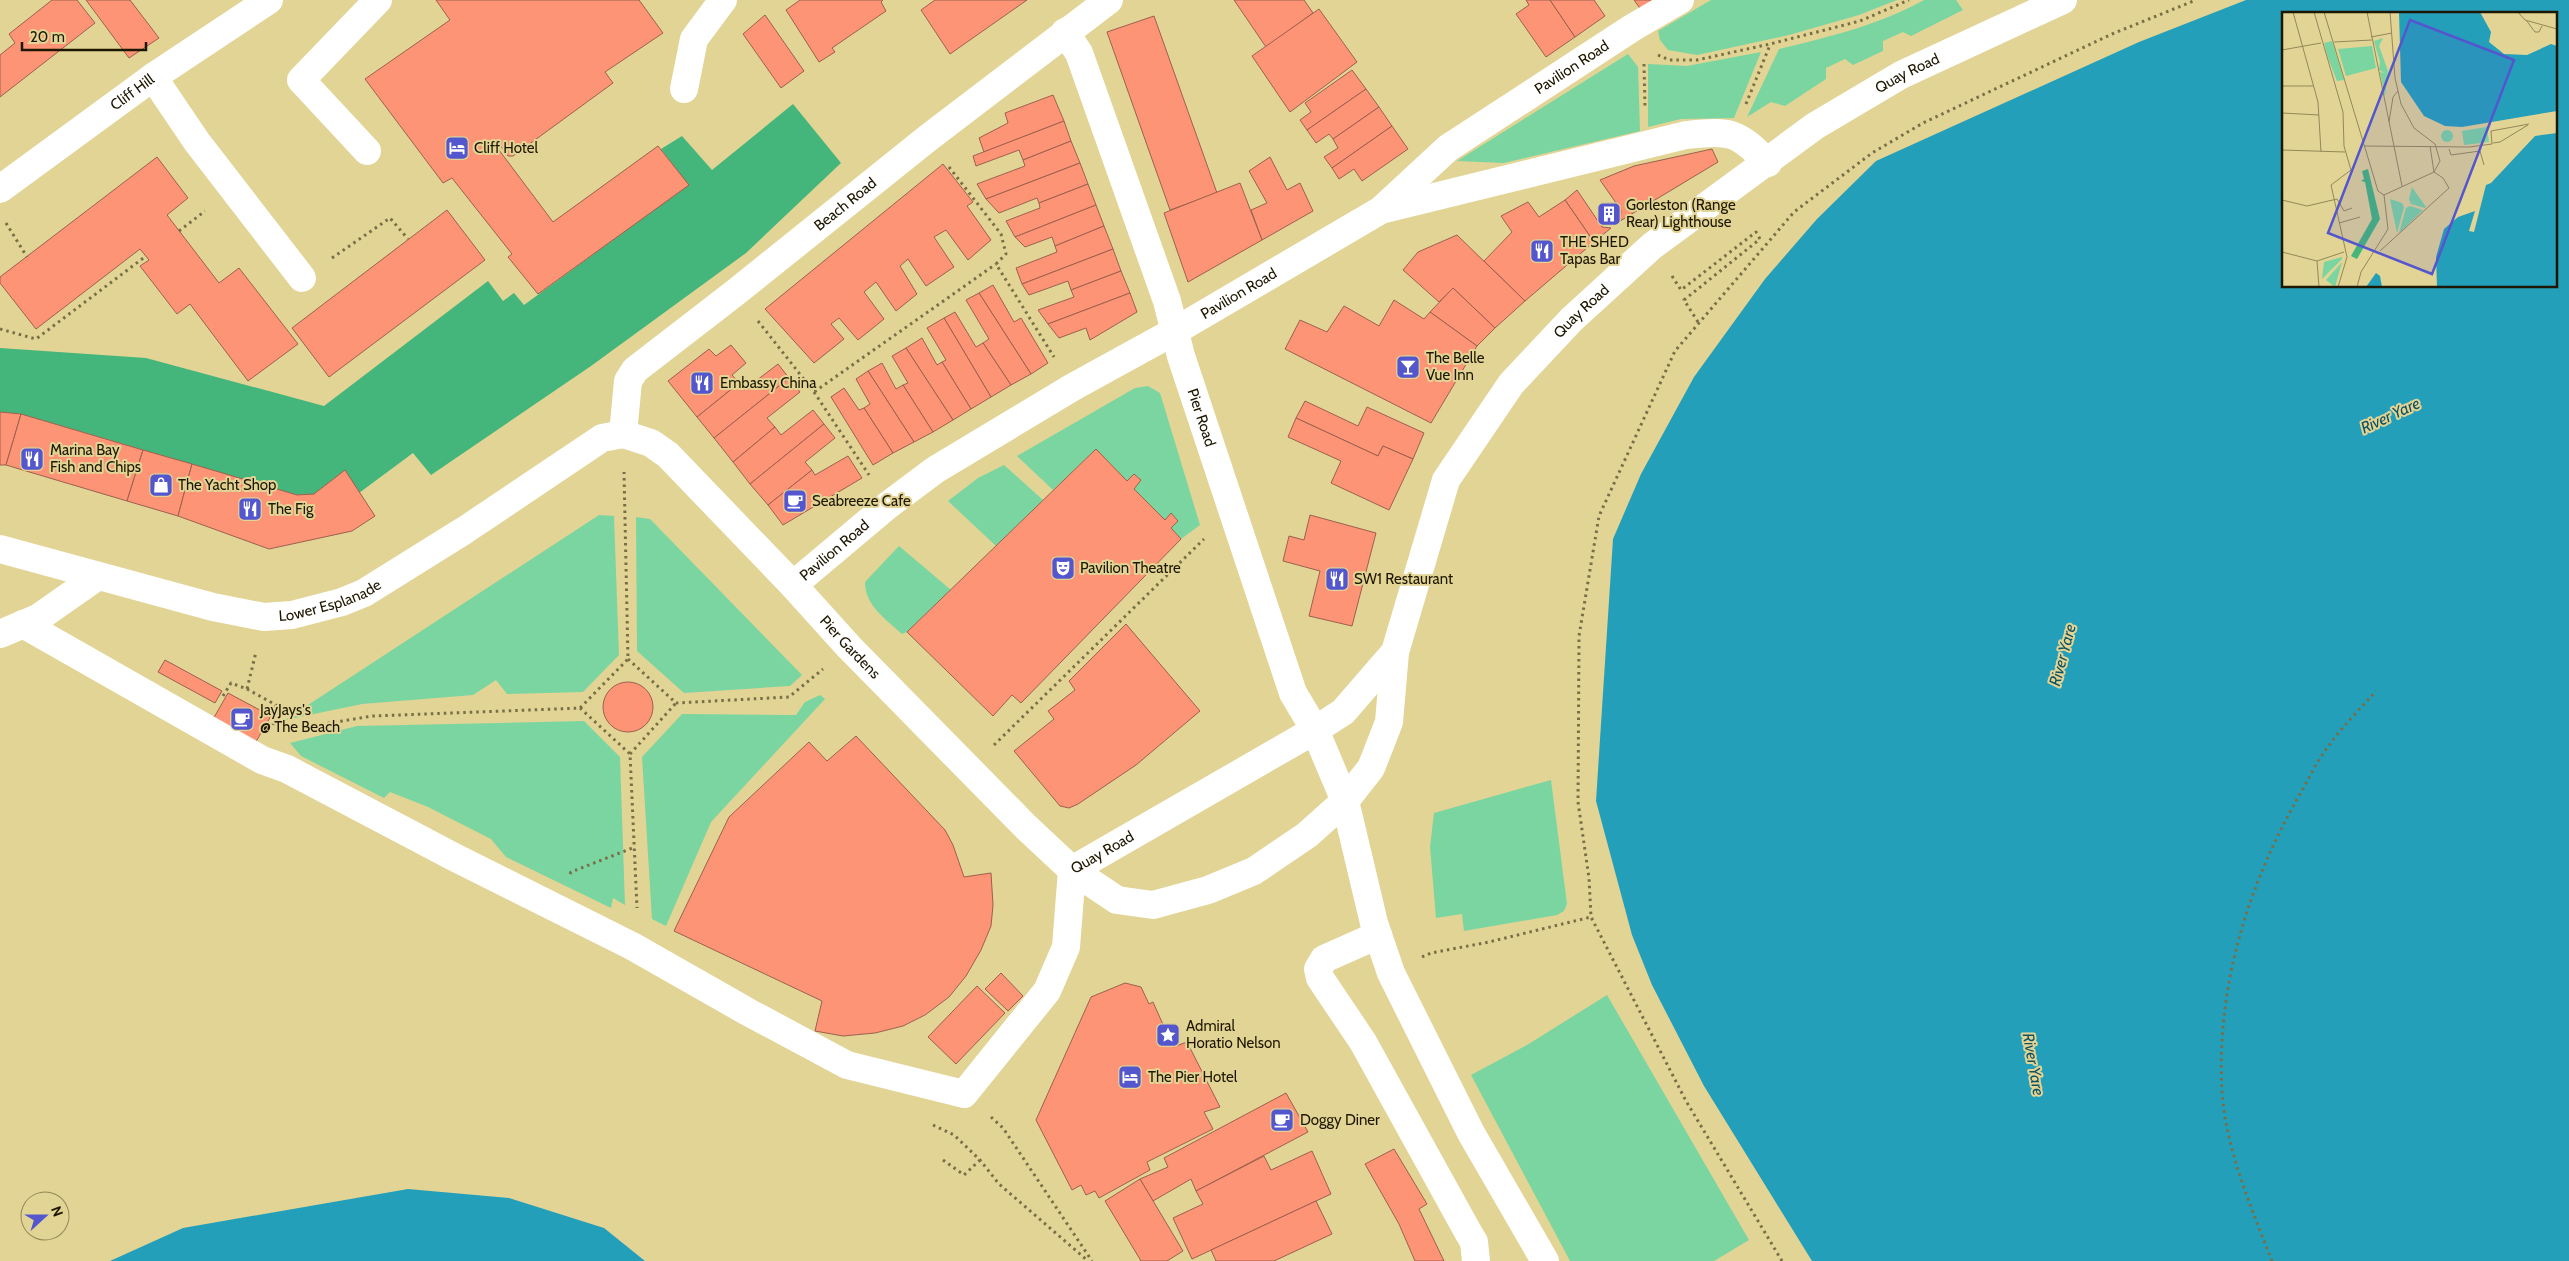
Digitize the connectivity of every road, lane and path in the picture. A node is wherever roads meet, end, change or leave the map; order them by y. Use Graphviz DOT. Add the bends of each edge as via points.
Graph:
graph roads {
  1 [pos="269,0"];
  2 [pos="378,0"];
  3 [pos="723,0"];
  4 [pos="1109,0"];
  5 [pos="1680,0"];
  6 [pos="1909,0"];
  7 [pos="2063,0"];
  8 [pos="2196,0"];
  9 [pos="1065,32"];
  10 [pos="1638,38"];
  11 [pos="1770,44"];
  12 [pos="153,77"];
  13 [pos="684,89"];
  14 [pos="928,138"];
  15 [pos="1746,141"];
  16 [pos="1646,145"];
  17 [pos="367,151"];
  18 [pos="1768,163"];
  19 [pos="0,189"];
  20 [pos="209,207"];
  21 [pos="1381,210"];
  22 [pos="4,219"];
  23 [pos="179,231"];
  24 [pos="146,256"];
  25 [pos="27,257"];
  26 [pos="996,264"];
  27 [pos="302,278"];
  28 [pos="1681,290"];
  29 [pos="736,292"];
  30 [pos="1698,322"];
  31 [pos="0,329"];
  32 [pos="1175,332"];
  33 [pos="1073,387"];
  34 [pos="814,392"];
  35 [pos="624,434"];
  36 [pos="887,506"];
  37 [pos="1232,512"];
  38 [pos="0,550"];
  39 [pos="98,576"];
  40 [pos="794,585"];
  41 [pos="264,617"];
  42 [pos="12,629"];
  43 [pos="849,647"];
  44 [pos="1395,652"];
  45 [pos="628,659"];
  46 [pos="248,689"];
  47 [pos="2376,691"];
  48 [pos="676,703"];
  49 [pos="580,708"];
  50 [pos="205,727"];
  51 [pos="1315,730"];
  52 [pos="272,733"];
  53 [pos="630,754"];
  54 [pos="262,760"];
  55 [pos="972,770"];
  56 [pos="1344,801"];
  57 [pos="636,847"];
  58 [pos="1072,870"];
  59 [pos="555,908"];
  60 [pos="1591,916"];
  61 [pos="1378,935"];
  62 [pos="632,946"];
  63 [pos="1390,972"];
  64 [pos="964,1094"];
  65 [pos="930,1124"];
  66 [pos="943,1160"];
  67 [pos="980,1160"];
  68 [pos="1088,1261"];
  69 [pos="1092,1261"];
  70 [pos="1476,1261"];
  71 [pos="1545,1261"];
  72 [pos="1782,1261"];
  73 [pos="2272,1261"];
  1 -- 12 [label="street, Cliff Hill"];
  2 -- 17 [label="street" via="301,80"];
  3 -- 13 [label="street" via="694,40"];
  4 -- 9 [label="street, Beach Road"];
  5 -- 10 [label="street, Pavilion Road"];
  6 -- 11 [label="path" via="1860,21"];
  7 -- 18 [label="street, Quay Road" via="1901,75 1815,126"];
  8 -- 30 [label="path" via="2112,34 1923,123 1872,153 1794,212"];
  9 -- 14 [label="street, Beach Road"];
  9 -- 32 [label="street, Pier Road" via="1082,63 1167,301"];
  10 -- 11 [label="path" via="1669,60 1697,60"];
  10 -- 16 [label="path" via="1644,65"];
  10 -- 21 [label="street, Pavilion Road" via="1448,148"];
  11 -- 15 [label="path" via="1740,118"];
  12 -- 19 [label="street, Cliff Hill"];
  12 -- 27 [label="street" via="197,142"];
  14 -- 26 [label="path" via="1001,234 1006,254"];
  14 -- 29 [label="street, Beach Road"];
  15 -- 16 [label="street" via="1724,131 1686,135"];
  15 -- 18 [label="street"];
  16 -- 21 [label="street"];
  18 -- 44 [label="street, Quay Road" via="1652,246 1571,320 1511,384 1446,480"];
  20 -- 23 [label="path"];
  21 -- 32 [label="street, Pavilion Road"];
  22 -- 25 [label="path"];
  24 -- 31 [label="path" via="36,339"];
  26 -- 33 [label="path"];
  26 -- 34 [label="path"];
  28 -- 30 [label="path" via="1756,232 1760,239 1684,300"];
  29 -- 34 [label="path"];
  29 -- 35 [label="street, Beach Road" via="635,370 628,381"];
  30 -- 60 [label="path" via="1676,351 1599,516 1579,636 1578,802"];
  32 -- 33 [label="street, Pavilion Road"];
  32 -- 37 [label="street, Pier Road"];
  33 -- 36 [label="street, Pavilion Road" via="935,470"];
  34 -- 36 [label="path" via="860,458"];
  35 -- 40 [label="street, Pier Gardens" via="651,443 668,455"];
  35 -- 41 [label="street, Lower Esplanade" via="602,438 364,593 292,615"];
  35 -- 45 [label="path"];
  36 -- 40 [label="street, Pavilion Road"];
  37 -- 51 [label="street, Pier Road" via="1293,692"];
  37 -- 55 [label="path" via="995,743"];
  38 -- 39 [label="street, Lower Esplanade"];
  39 -- 41 [label="street, Lower Esplanade" via="213,607"];
  39 -- 42 [label="street" via="38,618"];
  40 -- 43 [label="street, Pier Gardens"];
  41 -- 46 [label="path"];
  42 -- 50 [label="street"];
  43 -- 48 [label="path" via="788,697"];
  43 -- 55 [label="street, Pier Gardens"];
  44 -- 51 [label="street, Quay Road" via="1343,712"];
  44 -- 56 [label="street, Quay Road" via="1389,722 1371,768"];
  45 -- 48 [label="path"];
  45 -- 49 [label="path"];
  46 -- 50 [label="path" via="231,683"];
  46 -- 52 [label="path" via="276,705"];
  47 -- 73 [label="path" via="2327,748 2280,828 2252,892 2235,952 2224,1018 2222,1091 2233,1153"];
  48 -- 53 [label="path"];
  49 -- 52 [label="path" via="372,716"];
  49 -- 53 [label="path"];
  50 -- 54 [label="street"];
  51 -- 56 [label="street, Pier Road"];
  51 -- 58 [label="street, Quay Road"];
  52 -- 54 [label="path"];
  53 -- 57 [label="path"];
  54 -- 59 [label="street" via="287,769"];
  55 -- 58 [label="street, Pier Gardens" via="1026,828"];
  56 -- 58 [label="street, Quay Road" via="1307,835 1254,871 1208,890 1153,905 1118,900"];
  56 -- 61 [label="street, Pier Road"];
  57 -- 59 [label="path" via="572,872"];
  57 -- 62 [label="path" via="637,923"];
  58 -- 64 [label="street" via="1066,947 1047,991"];
  59 -- 62 [label="street"];
  60 -- 63 [label="path" via="1431,953"];
  60 -- 72 [label="path" via="1686,1101"];
  61 -- 63 [label="street, Pier Road"];
  61 -- 70 [label="street" via="1324,959 1318,969 1320,978 1362,1042 1474,1242"];
  62 -- 64 [label="street" via="847,1065"];
  63 -- 71 [label="street, Pier Road" via="1471,1133"];
  64 -- 69 [label="path" via="1002,1128"];
  65 -- 67 [label="path" via="954,1135"];
  66 -- 67 [label="path" via="964,1175"];
  67 -- 68 [label="path" via="999,1184"];
}
